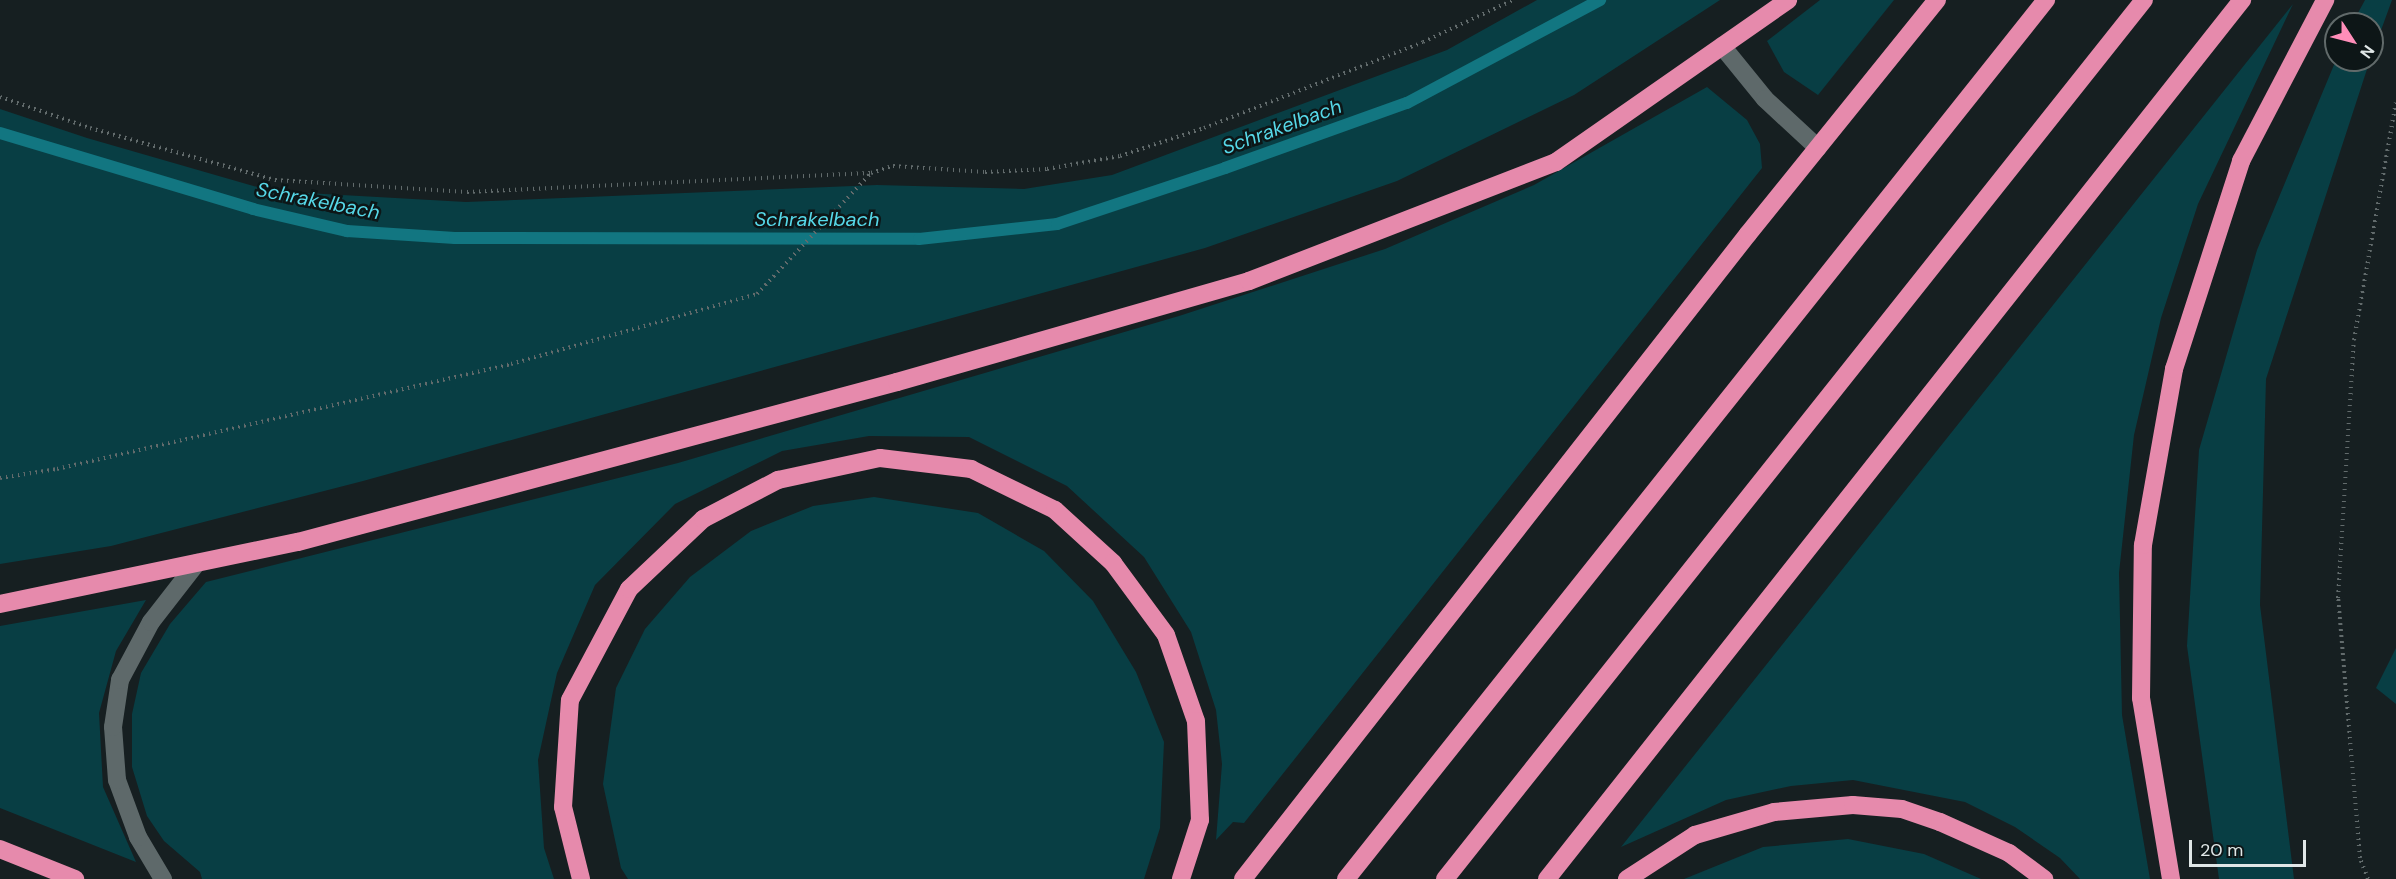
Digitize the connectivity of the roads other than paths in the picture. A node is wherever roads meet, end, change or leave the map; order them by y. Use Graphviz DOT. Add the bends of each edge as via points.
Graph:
graph roads {
  1 [pos="1788,0"];
  2 [pos="1937,0"];
  3 [pos="2046,0"];
  4 [pos="2144,0"];
  5 [pos="2242,0"];
  6 [pos="2325,0"];
  7 [pos="1722,45"];
  8 [pos="1818,148"];
  9 [pos="197,563"];
  10 [pos="0,604"];
  11 [pos="0,849"];
  12 [pos="75,879"];
  13 [pos="163,879"];
  14 [pos="581,879"];
  15 [pos="1181,879"];
  16 [pos="1243,879"];
  17 [pos="1346,879"];
  18 [pos="1445,879"];
  19 [pos="1547,879"];
  20 [pos="1627,879"];
  21 [pos="2043,879"];
  22 [pos="2171,879"];
  1 -- 7 [label="highway"];
  2 -- 8 [label="highway"];
  3 -- 17 [label="highway"];
  4 -- 18 [label="highway"];
  5 -- 19 [label="highway"];
  6 -- 22 [label="highway" via="2241,160 2172,381 2143,545 2141,698"];
  7 -- 8 [label="lane" via="1765,99"];
  7 -- 9 [label="highway" via="1556,162 1249,281 897,382 298,542"];
  8 -- 16 [label="highway"];
  9 -- 10 [label="highway"];
  9 -- 13 [label="lane" via="151,622 120,680 113,727 117,780 138,837"];
  11 -- 12 [label="highway"];
  14 -- 15 [label="highway" via="563,807 570,700 629,589 704,519 778,480 880,458 971,469 1055,510 1113,563 1166,635 1196,721 1200,820"];
  20 -- 21 [label="highway" via="1695,835 1774,812 1853,805 1902,809 1940,822 2009,853"];
}
